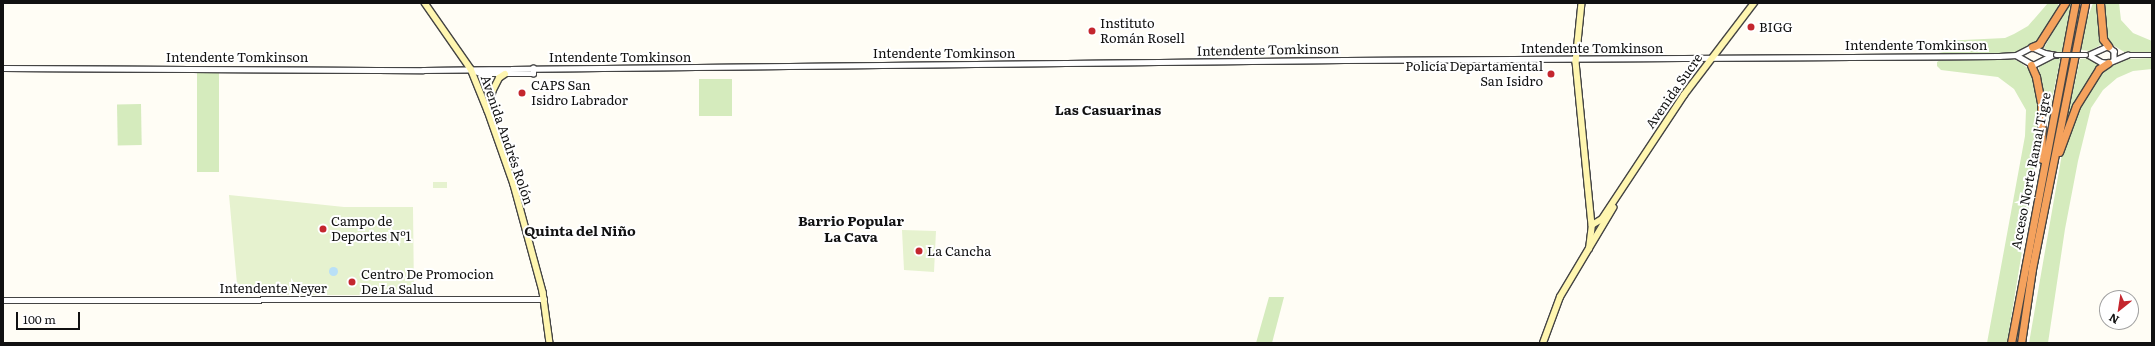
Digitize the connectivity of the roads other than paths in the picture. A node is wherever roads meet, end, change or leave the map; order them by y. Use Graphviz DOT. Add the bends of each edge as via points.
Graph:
graph roads {
  1 [pos="425,3"];
  2 [pos="1582,3"];
  3 [pos="1754,3"];
  4 [pos="2066,3"];
  5 [pos="2076,3"];
  6 [pos="2086,3"];
  7 [pos="2100,3"];
  8 [pos="2108,46"];
  9 [pos="2030,48"];
  10 [pos="2114,51"];
  11 [pos="2152,54"];
  12 [pos="2016,55"];
  13 [pos="2054,55"];
  14 [pos="2087,55"];
  15 [pos="2127,55"];
  16 [pos="1710,58"];
  17 [pos="1576,59"];
  18 [pos="2111,61"];
  19 [pos="2029,63"];
  20 [pos="3,68"];
  21 [pos="533,68"];
  22 [pos="471,69"];
  23 [pos="505,74"];
  24 [pos="488,111"];
  25 [pos="2042,173"];
  26 [pos="2048,190"];
  27 [pos="1619,195"];
  28 [pos="1591,210"];
  29 [pos="1599,220"];
  30 [pos="1592,228"];
  31 [pos="1601,230"];
  32 [pos="1589,249"];
  33 [pos="544,299"];
  34 [pos="3,300"];
  35 [pos="550,343"];
  36 [pos="1543,343"];
  37 [pos="2011,343"];
  38 [pos="2021,343"];
  1 -- 22 [label="main road, Avenida Andrés Rolón"];
  2 -- 17 [label="main road, Avenida Sucre"];
  3 -- 16 [label="main road, Avenida Sucre"];
  4 -- 9 [label="highway" via="2040,42"];
  5 -- 25 [label="highway, Acceso Norte Ramal Tigre"];
  6 -- 26 [label="highway, Acceso Norte Ramal Tigre"];
  7 -- 8 [label="highway" via="2103,39"];
  8 -- 10 [label="street"];
  8 -- 14 [label="street"];
  9 -- 12 [label="street, Intendente Tomkinson"];
  9 -- 13 [label="street"];
  9 -- 19 [label="street" via="2025,56"];
  10 -- 15 [label="street"];
  10 -- 18 [label="street"];
  11 -- 15 [label="street"];
  12 -- 16 [label="street, Intendente Tomkinson"];
  12 -- 19 [label="street"];
  13 -- 14 [label="street, bridge"];
  13 -- 19 [label="street" via="2036,65"];
  14 -- 18 [label="street" via="2101,62"];
  15 -- 18 [label="street"];
  16 -- 17 [label="street, Intendente Tomkinson"];
  16 -- 27 [label="main road, Avenida Sucre" via="1657,134"];
  17 -- 21 [label="street, Intendente Tomkinson"];
  17 -- 28 [label="main road, Avenida Sucre"];
  18 -- 26 [label="highway" via="2099,69 2076,106"];
  19 -- 25 [label="highway" via="2036,77 2041,103"];
  20 -- 22 [label="street, Intendente Tomkinson"];
  21 -- 22 [label="street, Intendente Tomkinson"];
  21 -- 23 [label="street, Intendente Tomkinson" via="533,74"];
  22 -- 23 [label="street, Intendente Tomkinson" via="482,74"];
  22 -- 24 [label="main road, Avenida Andrés Rolón"];
  23 -- 24 [label="main road" via="496,84"];
  24 -- 33 [label="main road, Avenida Andrés Rolón" via="514,185"];
  25 -- 37 [label="highway, Acceso Norte Ramal Tigre"];
  26 -- 38 [label="highway, Acceso Norte Ramal Tigre"];
  27 -- 29 [label="main road, Avenida Sucre"];
  27 -- 31 [label="main road, Avenida Sucre"];
  28 -- 29 [label="main road" via="1594,218"];
  28 -- 30 [label="main road, Avenida Sucre"];
  29 -- 30 [label="main road, Avenida Sucre"];
  29 -- 31 [label="main road"];
  30 -- 31 [label="main road" via="1594,233"];
  30 -- 32 [label="main road, Avenida Sucre"];
  31 -- 32 [label="main road, Avenida Sucre"];
  32 -- 36 [label="main road, Avenida Sucre" via="1560,297"];
  33 -- 34 [label="street, Intendente Neyer"];
  33 -- 35 [label="main road, Avenida Andrés Rolón"];
}
